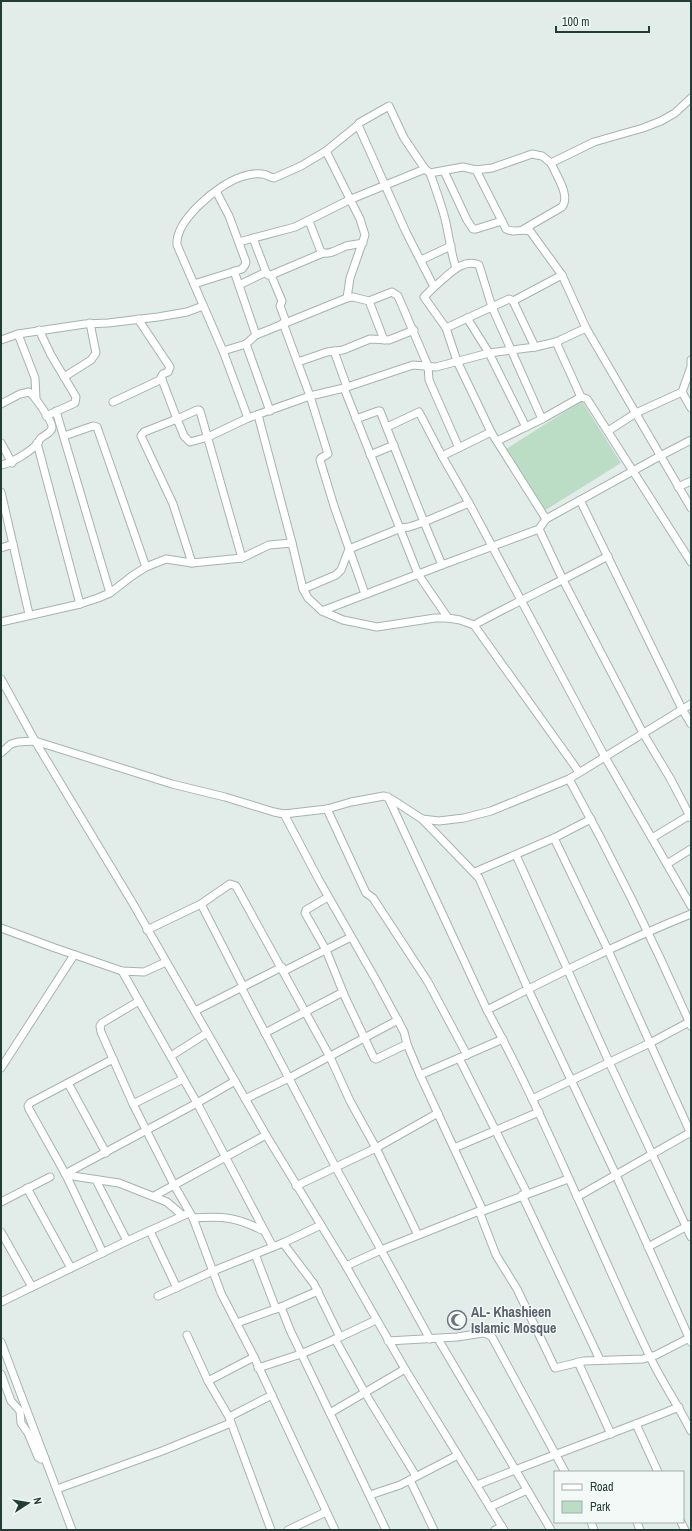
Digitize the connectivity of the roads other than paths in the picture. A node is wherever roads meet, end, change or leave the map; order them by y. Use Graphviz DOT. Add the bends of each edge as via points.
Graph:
graph roads {
  1 [pos="691,98"];
  2 [pos="358,125"];
  3 [pos="326,152"];
  4 [pos="551,163"];
  5 [pos="476,170"];
  6 [pos="428,171"];
  7 [pos="444,171"];
  8 [pos="385,185"];
  9 [pos="216,191"];
  10 [pos="349,200"];
  11 [pos="309,221"];
  12 [pos="502,221"];
  13 [pos="524,229"];
  14 [pos="253,238"];
  15 [pos="239,242"];
  16 [pos="363,243"];
  17 [pos="450,246"];
  18 [pos="323,254"];
  19 [pos="421,260"];
  20 [pos="456,268"];
  21 [pos="234,271"];
  22 [pos="269,274"];
  23 [pos="562,275"];
  24 [pos="194,284"];
  25 [pos="239,286"];
  26 [pos="434,287"];
  27 [pos="347,298"];
  28 [pos="369,301"];
  29 [pos="513,301"];
  30 [pos="203,306"];
  31 [pos="492,307"];
  32 [pos="467,318"];
  33 [pos="138,319"];
  34 [pos="90,323"];
  35 [pos="284,323"];
  36 [pos="446,328"];
  37 [pos="586,328"];
  38 [pos="39,330"];
  39 [pos="414,330"];
  40 [pos="18,334"];
  41 [pos="256,335"];
  42 [pos="1,340"];
  43 [pos="384,340"];
  44 [pos="556,342"];
  45 [pos="246,344"];
  46 [pos="535,347"];
  47 [pos="510,350"];
  48 [pos="223,351"];
  49 [pos="334,351"];
  50 [pos="489,353"];
  51 [pos="691,360"];
  52 [pos="457,361"];
  53 [pos="298,362"];
  54 [pos="428,366"];
  55 [pos="64,377"];
  56 [pos="162,379"];
  57 [pos="345,387"];
  58 [pos="686,395"];
  59 [pos="310,396"];
  60 [pos="581,397"];
  61 [pos="36,399"];
  62 [pos="113,402"];
  63 [pos="1,404"];
  64 [pos="691,408"];
  65 [pos="56,411"];
  66 [pos="270,411"];
  67 [pos="636,414"];
  68 [pos="258,415"];
  69 [pos="46,416"];
  70 [pos="248,418"];
  71 [pos="176,419"];
  72 [pos="356,419"];
  73 [pos="542,419"];
  74 [pos="386,427"];
  75 [pos="526,427"];
  76 [pos="608,431"];
  77 [pos="491,432"];
  78 [pos="64,436"];
  79 [pos="208,437"];
  80 [pos="691,440"];
  81 [pos="497,441"];
  82 [pos="1,443"];
  83 [pos="37,444"];
  84 [pos="394,446"];
  85 [pos="459,448"];
  86 [pos="370,455"];
  87 [pos="442,456"];
  88 [pos="660,456"];
  89 [pos="12,463"];
  90 [pos="1,465"];
  91 [pos="632,472"];
  92 [pos="691,481"];
  93 [pos="678,486"];
  94 [pos="1,492"];
  95 [pos="580,500"];
  96 [pos="469,503"];
  97 [pos="691,508"];
  98 [pos="546,519"];
  99 [pos="424,522"];
  100 [pos="400,528"];
  101 [pos="539,529"];
  102 [pos="292,543"];
  103 [pos="13,544"];
  104 [pos="492,545"];
  105 [pos="1,548"];
  106 [pos="349,549"];
  107 [pos="608,556"];
  108 [pos="242,558"];
  109 [pos="691,562"];
  110 [pos="192,563"];
  111 [pos="442,565"];
  112 [pos="146,567"];
  113 [pos="418,574"];
  114 [pos="563,580"];
  115 [pos="303,589"];
  116 [pos="110,593"];
  117 [pos="366,594"];
  118 [pos="521,600"];
  119 [pos="80,604"];
  120 [pos="322,611"];
  121 [pos="29,614"];
  122 [pos="448,618"];
  123 [pos="1,622"];
  124 [pos="474,625"];
  125 [pos="1,679"];
  126 [pos="691,704"];
  127 [pos="682,709"];
  128 [pos="691,724"];
  129 [pos="643,734"];
  130 [pos="35,741"];
  131 [pos="1,753"];
  132 [pos="605,757"];
  133 [pos="579,772"];
  134 [pos="569,779"];
  135 [pos="388,797"];
  136 [pos="327,810"];
  137 [pos="284,814"];
  138 [pos="690,816"];
  139 [pos="422,818"];
  140 [pos="591,820"];
  141 [pos="554,838"];
  142 [pos="652,838"];
  143 [pos="691,850"];
  144 [pos="516,855"];
  145 [pos="667,864"];
  146 [pos="475,872"];
  147 [pos="328,897"];
  148 [pos="201,904"];
  149 [pos="691,906"];
  150 [pos="691,914"];
  151 [pos="1,928"];
  152 [pos="147,930"];
  153 [pos="648,932"];
  154 [pos="351,937"];
  155 [pos="326,950"];
  156 [pos="608,950"];
  157 [pos="74,955"];
  158 [pos="166,962"];
  159 [pos="283,968"];
  160 [pos="568,969"];
  161 [pos="122,971"];
  162 [pos="242,986"];
  163 [pos="528,989"];
  164 [pos="343,992"];
  165 [pos="139,1001"];
  166 [pos="194,1010"];
  167 [pos="487,1010"];
  168 [pos="306,1011"];
  169 [pos="398,1020"];
  170 [pos="690,1023"];
  171 [pos="207,1033"];
  172 [pos="265,1033"];
  173 [pos="364,1038"];
  174 [pos="503,1038"];
  175 [pos="650,1043"];
  176 [pos="407,1044"];
  177 [pos="467,1055"];
  178 [pos="170,1056"];
  179 [pos="330,1057"];
  180 [pos="459,1058"];
  181 [pos="113,1060"];
  182 [pos="609,1062"];
  183 [pos="1,1068"];
  184 [pos="420,1076"];
  185 [pos="289,1078"];
  186 [pos="182,1079"];
  187 [pos="570,1080"];
  188 [pos="235,1081"];
  189 [pos="68,1083"];
  190 [pos="245,1099"];
  191 [pos="532,1099"];
  192 [pos="197,1103"];
  193 [pos="133,1104"];
  194 [pos="539,1112"];
  195 [pos="438,1114"];
  196 [pos="146,1130"];
  197 [pos="495,1131"];
  198 [pos="691,1133"];
  199 [pos="266,1135"];
  200 [pos="376,1148"];
  201 [pos="454,1148"];
  202 [pos="106,1153"];
  203 [pos="652,1154"];
  204 [pos="226,1158"];
  205 [pos="336,1168"];
  206 [pos="66,1174"];
  207 [pos="616,1175"];
  208 [pos="50,1176"];
  209 [pos="568,1179"];
  210 [pos="96,1180"];
  211 [pos="174,1185"];
  212 [pos="296,1186"];
  213 [pos="27,1188"];
  214 [pos="525,1194"];
  215 [pos="154,1196"];
  216 [pos="577,1198"];
  217 [pos="1,1202"];
  218 [pos="481,1211"];
  219 [pos="182,1216"];
  220 [pos="191,1216"];
  221 [pos="321,1225"];
  222 [pos="689,1225"];
  223 [pos="150,1231"];
  224 [pos="264,1231"];
  225 [pos="1,1232"];
  226 [pos="418,1235"];
  227 [pos="691,1237"];
  228 [pos="127,1240"];
  229 [pos="283,1243"];
  230 [pos="273,1247"];
  231 [pos="648,1247"];
  232 [pos="381,1250"];
  233 [pos="103,1253"];
  234 [pos="255,1254"];
  235 [pos="346,1266"];
  236 [pos="71,1268"];
  237 [pos="213,1271"];
  238 [pos="32,1287"];
  239 [pos="177,1288"];
  240 [pos="318,1291"];
  241 [pos="158,1296"];
  242 [pos="1,1302"];
  243 [pos="279,1308"];
  244 [pos="376,1320"];
  245 [pos="237,1323"];
  246 [pos="187,1335"];
  247 [pos="337,1338"];
  248 [pos="430,1339"];
  249 [pos="438,1339"];
  250 [pos="690,1339"];
  251 [pos="388,1341"];
  252 [pos="1,1342"];
  253 [pos="302,1354"];
  254 [pos="254,1357"];
  255 [pos="650,1358"];
  256 [pos="600,1360"];
  257 [pos="578,1362"];
  258 [pos="258,1368"];
  259 [pos="405,1369"];
  260 [pos="1,1374"];
  261 [pos="208,1381"];
  262 [pos="365,1393"];
  263 [pos="272,1395"];
  264 [pos="679,1407"];
  265 [pos="330,1413"];
  266 [pos="230,1420"];
  267 [pos="636,1424"];
  268 [pos="691,1431"];
  269 [pos="611,1434"];
  270 [pos="458,1454"];
  271 [pos="556,1454"];
  272 [pos="45,1458"];
  273 [pos="516,1469"];
  274 [pos="564,1471"];
  275 [pos="658,1471"];
  276 [pos="413,1478"];
  277 [pos="477,1485"];
  278 [pos="57,1489"];
  279 [pos="527,1490"];
  280 [pos="370,1495"];
  281 [pos="490,1507"];
  282 [pos="326,1512"];
  283 [pos="503,1528"];
  284 [pos="72,1530"];
  285 [pos="271,1530"];
  286 [pos="288,1530"];
  287 [pos="335,1530"];
  288 [pos="386,1530"];
  289 [pos="434,1530"];
  290 [pos="495,1530"];
  291 [pos="551,1530"];
  1 -- 4 [label="street" via="675,113 661,121 594,142"];
  2 -- 3 [label="street"];
  2 -- 6 [label="street" via="389,106 404,138"];
  2 -- 8 [label="street"];
  3 -- 9 [label="street" via="274,178 264,174 242,176"];
  3 -- 10 [label="street"];
  4 -- 5 [label="street" via="542,156 532,154 492,168"];
  4 -- 13 [label="street" via="566,196 566,203"];
  5 -- 7 [label="street" via="462,166"];
  5 -- 12 [label="street"];
  6 -- 7 [label="street"];
  6 -- 8 [label="street"];
  6 -- 17 [label="street" via="444,214"];
  7 -- 12 [label="street" via="473,229"];
  8 -- 10 [label="street"];
  8 -- 19 [label="street"];
  9 -- 15 [label="street"];
  9 -- 24 [label="street" via="184,220 176,239"];
  10 -- 11 [label="street"];
  10 -- 16 [label="street" via="360,219 365,235"];
  11 -- 14 [label="street"];
  11 -- 18 [label="street"];
  12 -- 13 [label="street" via="510,231"];
  13 -- 23 [label="street" via="530,231"];
  14 -- 15 [label="street"];
  14 -- 22 [label="street"];
  15 -- 21 [label="street" via="246,262 242,269"];
  16 -- 18 [label="street"];
  16 -- 27 [label="street" via="350,278"];
  17 -- 19 [label="street"];
  17 -- 20 [label="street"];
  18 -- 22 [label="street"];
  19 -- 26 [label="street"];
  20 -- 26 [label="street"];
  20 -- 31 [label="street" via="468,263 479,266"];
  21 -- 24 [label="street"];
  21 -- 25 [label="street"];
  22 -- 25 [label="street"];
  22 -- 35 [label="street" via="282,301 280,306"];
  23 -- 29 [label="street"];
  23 -- 37 [label="street"];
  24 -- 30 [label="street"];
  25 -- 41 [label="street"];
  26 -- 36 [label="street" via="424,297"];
  27 -- 28 [label="street"];
  27 -- 35 [label="street"];
  28 -- 39 [label="street" via="395,293"];
  28 -- 43 [label="street"];
  29 -- 31 [label="street" via="509,299"];
  29 -- 46 [label="street"];
  30 -- 33 [label="street" via="186,312"];
  30 -- 48 [label="street"];
  31 -- 32 [label="street"];
  31 -- 47 [label="street"];
  32 -- 36 [label="street"];
  32 -- 50 [label="street"];
  33 -- 34 [label="street"];
  33 -- 56 [label="street" via="170,367 168,372 162,375"];
  34 -- 38 [label="street"];
  34 -- 55 [label="street" via="96,347 95,357"];
  35 -- 41 [label="street"];
  35 -- 53 [label="street"];
  36 -- 52 [label="street"];
  37 -- 44 [label="street"];
  37 -- 67 [label="street"];
  38 -- 40 [label="street"];
  38 -- 55 [label="street"];
  39 -- 43 [label="street"];
  39 -- 54 [label="street"];
  40 -- 42 [label="street"];
  40 -- 61 [label="street" via="34,374"];
  41 -- 45 [label="street"];
  43 -- 49 [label="street" via="370,339"];
  44 -- 46 [label="street"];
  44 -- 60 [label="street"];
  45 -- 48 [label="street"];
  45 -- 66 [label="street"];
  46 -- 47 [label="street"];
  47 -- 50 [label="street"];
  47 -- 73 [label="street"];
  48 -- 70 [label="street"];
  49 -- 53 [label="street"];
  49 -- 57 [label="street"];
  50 -- 52 [label="street"];
  50 -- 75 [label="street"];
  51 -- 58 [label="street"];
  52 -- 54 [label="street" via="436,367"];
  52 -- 77 [label="street"];
  53 -- 59 [label="street"];
  54 -- 57 [label="street" via="413,365"];
  54 -- 85 [label="street" via="429,380"];
  55 -- 65 [label="street" via="76,400 75,403"];
  56 -- 62 [label="street"];
  56 -- 71 [label="street"];
  57 -- 59 [label="street"];
  57 -- 72 [label="street"];
  58 -- 64 [label="street"];
  58 -- 67 [label="street"];
  59 -- 66 [label="street"];
  59 -- 106 [label="street" via="328,454 320,460"];
  60 -- 73 [label="street"];
  60 -- 76 [label="street" via="587,399"];
  61 -- 63 [label="street" via="33,394 25,391"];
  61 -- 69 [label="street"];
  65 -- 69 [label="street"];
  65 -- 78 [label="street"];
  66 -- 68 [label="street"];
  67 -- 76 [label="street"];
  67 -- 88 [label="street"];
  68 -- 70 [label="street"];
  68 -- 102 [label="street"];
  69 -- 83 [label="street" via="52,428"];
  70 -- 79 [label="street"];
  71 -- 79 [label="street" via="184,436 190,442"];
  71 -- 79 [label="street" via="199,410"];
  71 -- 110 [label="street" via="144,432 141,436 173,504"];
  72 -- 74 [label="street" via="378,410"];
  72 -- 86 [label="street"];
  73 -- 75 [label="street"];
  74 -- 84 [label="street"];
  74 -- 87 [label="street" via="419,412"];
  75 -- 81 [label="street"];
  76 -- 91 [label="street"];
  77 -- 81 [label="street"];
  77 -- 85 [label="street"];
  78 -- 112 [label="street" via="93,426 97,427"];
  78 -- 116 [label="street"];
  79 -- 108 [label="street"];
  80 -- 88 [label="street"];
  81 -- 98 [label="street"];
  82 -- 89 [label="street"];
  83 -- 89 [label="street"];
  83 -- 119 [label="street"];
  84 -- 86 [label="street"];
  84 -- 99 [label="street"];
  85 -- 87 [label="street"];
  86 -- 100 [label="street"];
  87 -- 96 [label="street"];
  88 -- 91 [label="street"];
  88 -- 93 [label="street"];
  89 -- 90 [label="street"];
  91 -- 95 [label="street"];
  91 -- 109 [label="street"];
  92 -- 93 [label="street"];
  93 -- 97 [label="street"];
  94 -- 103 [label="street"];
  95 -- 98 [label="street"];
  95 -- 107 [label="street"];
  96 -- 99 [label="street"];
  96 -- 104 [label="street"];
  98 -- 101 [label="street"];
  99 -- 100 [label="street"];
  99 -- 111 [label="street"];
  100 -- 106 [label="street"];
  100 -- 113 [label="street"];
  101 -- 104 [label="street"];
  101 -- 114 [label="street"];
  102 -- 108 [label="street" via="269,546"];
  102 -- 115 [label="street"];
  103 -- 105 [label="street"];
  103 -- 121 [label="street"];
  104 -- 111 [label="street"];
  104 -- 118 [label="street"];
  106 -- 115 [label="street" via="341,570 336,575"];
  106 -- 117 [label="street"];
  107 -- 114 [label="street"];
  107 -- 127 [label="street"];
  108 -- 110 [label="street"];
  110 -- 112 [label="street" via="166,559"];
  111 -- 113 [label="street"];
  112 -- 116 [label="street"];
  113 -- 117 [label="street"];
  113 -- 122 [label="street"];
  114 -- 118 [label="street"];
  114 -- 129 [label="street"];
  115 -- 120 [label="street" via="308,598"];
  116 -- 119 [label="street"];
  117 -- 120 [label="street"];
  118 -- 124 [label="street"];
  118 -- 132 [label="street"];
  119 -- 121 [label="street"];
  120 -- 122 [label="street" via="343,620 377,626"];
  121 -- 123 [label="street"];
  122 -- 124 [label="street"];
  124 -- 133 [label="street"];
  125 -- 130 [label="street"];
  126 -- 127 [label="street"];
  127 -- 128 [label="street"];
  127 -- 129 [label="street"];
  129 -- 132 [label="street"];
  129 -- 138 [label="street"];
  130 -- 131 [label="street" via="11,744"];
  130 -- 137 [label="street" via="172,784"];
  130 -- 152 [label="street"];
  132 -- 133 [label="street"];
  132 -- 142 [label="street"];
  133 -- 134 [label="street"];
  134 -- 139 [label="street" via="478,815 439,821"];
  134 -- 140 [label="street"];
  135 -- 136 [label="street" via="351,802"];
  135 -- 139 [label="street"];
  135 -- 167 [label="street"];
  136 -- 137 [label="street"];
  136 -- 177 [label="street" via="366,893 373,898 428,982"];
  137 -- 147 [label="street"];
  138 -- 142 [label="street"];
  139 -- 146 [label="street"];
  140 -- 141 [label="street"];
  140 -- 153 [label="street"];
  141 -- 144 [label="street"];
  141 -- 156 [label="street"];
  142 -- 145 [label="street"];
  143 -- 145 [label="street"];
  144 -- 146 [label="street"];
  144 -- 160 [label="street"];
  145 -- 149 [label="street"];
  146 -- 163 [label="street"];
  147 -- 154 [label="street"];
  147 -- 155 [label="street" via="305,912"];
  148 -- 152 [label="street"];
  148 -- 159 [label="street" via="230,884 234,884"];
  148 -- 162 [label="street"];
  150 -- 153 [label="street"];
  151 -- 157 [label="street"];
  152 -- 158 [label="street"];
  153 -- 156 [label="street"];
  153 -- 170 [label="street"];
  154 -- 155 [label="street"];
  154 -- 169 [label="street"];
  155 -- 159 [label="street"];
  155 -- 164 [label="street"];
  156 -- 160 [label="street"];
  156 -- 175 [label="street"];
  157 -- 161 [label="street"];
  157 -- 183 [label="street"];
  158 -- 161 [label="street" via="146,971"];
  158 -- 166 [label="street"];
  159 -- 162 [label="street"];
  159 -- 168 [label="street"];
  160 -- 163 [label="street"];
  160 -- 182 [label="street"];
  161 -- 165 [label="street"];
  162 -- 166 [label="street"];
  162 -- 172 [label="street"];
  163 -- 167 [label="street"];
  163 -- 187 [label="street"];
  164 -- 168 [label="street"];
  164 -- 173 [label="street"];
  165 -- 178 [label="street"];
  165 -- 181 [label="street" via="100,1026 100,1032"];
  166 -- 171 [label="street"];
  167 -- 174 [label="street"];
  168 -- 172 [label="street"];
  168 -- 179 [label="street"];
  169 -- 173 [label="street"];
  169 -- 176 [label="street"];
  170 -- 175 [label="street"];
  171 -- 178 [label="street"];
  171 -- 188 [label="street"];
  172 -- 185 [label="street"];
  173 -- 176 [label="street" via="374,1059"];
  173 -- 179 [label="street"];
  174 -- 177 [label="street"];
  174 -- 191 [label="street"];
  175 -- 182 [label="street"];
  175 -- 198 [label="street"];
  176 -- 184 [label="street"];
  177 -- 180 [label="street"];
  178 -- 186 [label="street"];
  179 -- 185 [label="street"];
  179 -- 200 [label="street" via="350,1101"];
  180 -- 184 [label="street"];
  180 -- 197 [label="street"];
  181 -- 189 [label="street"];
  181 -- 193 [label="street"];
  182 -- 187 [label="street"];
  182 -- 203 [label="street"];
  184 -- 195 [label="street"];
  185 -- 190 [label="street"];
  185 -- 205 [label="street"];
  186 -- 192 [label="street"];
  186 -- 193 [label="street"];
  187 -- 191 [label="street"];
  187 -- 207 [label="street"];
  188 -- 190 [label="street"];
  188 -- 192 [label="street"];
  189 -- 202 [label="street"];
  189 -- 206 [label="street" via="28,1106"];
  190 -- 199 [label="street"];
  191 -- 194 [label="street"];
  192 -- 196 [label="street"];
  192 -- 204 [label="street"];
  193 -- 196 [label="street"];
  194 -- 197 [label="street"];
  194 -- 209 [label="street"];
  195 -- 200 [label="street"];
  195 -- 201 [label="street"];
  196 -- 202 [label="street"];
  196 -- 211 [label="street"];
  197 -- 201 [label="street"];
  197 -- 214 [label="street"];
  198 -- 203 [label="street"];
  199 -- 204 [label="street"];
  199 -- 212 [label="street"];
  200 -- 205 [label="street"];
  200 -- 226 [label="street"];
  201 -- 218 [label="street"];
  202 -- 206 [label="street"];
  203 -- 207 [label="street"];
  203 -- 222 [label="street"];
  204 -- 211 [label="street"];
  204 -- 224 [label="street"];
  205 -- 212 [label="street"];
  205 -- 232 [label="street"];
  206 -- 210 [label="street"];
  206 -- 233 [label="street"];
  207 -- 216 [label="street"];
  207 -- 231 [label="street"];
  208 -- 213 [label="street"];
  209 -- 214 [label="street"];
  209 -- 216 [label="street"];
  210 -- 215 [label="street" via="119,1183"];
  210 -- 228 [label="street"];
  211 -- 215 [label="street"];
  211 -- 220 [label="street"];
  212 -- 221 [label="street"];
  213 -- 217 [label="street"];
  213 -- 236 [label="street"];
  214 -- 218 [label="street"];
  214 -- 256 [label="street"];
  215 -- 219 [label="street" via="167,1202"];
  216 -- 255 [label="street"];
  218 -- 226 [label="street"];
  218 -- 257 [label="street" via="496,1255 517,1289 554,1367"];
  219 -- 220 [label="street"];
  219 -- 223 [label="street"];
  220 -- 224 [label="street" via="226,1217 249,1223"];
  220 -- 237 [label="street"];
  221 -- 229 [label="street"];
  221 -- 235 [label="street"];
  222 -- 227 [label="street"];
  222 -- 231 [label="street"];
  223 -- 228 [label="street"];
  223 -- 239 [label="street"];
  224 -- 230 [label="street"];
  225 -- 238 [label="street"];
  226 -- 232 [label="street"];
  228 -- 233 [label="street"];
  229 -- 230 [label="street"];
  229 -- 240 [label="street"];
  230 -- 234 [label="street"];
  231 -- 250 [label="street"];
  232 -- 235 [label="street"];
  232 -- 248 [label="street"];
  233 -- 236 [label="street"];
  234 -- 237 [label="street"];
  234 -- 243 [label="street"];
  235 -- 244 [label="street"];
  236 -- 238 [label="street"];
  237 -- 239 [label="street"];
  237 -- 245 [label="street"];
  238 -- 242 [label="street"];
  239 -- 241 [label="street"];
  240 -- 243 [label="street"];
  240 -- 247 [label="street"];
  243 -- 245 [label="street"];
  243 -- 253 [label="street"];
  244 -- 247 [label="street"];
  244 -- 251 [label="street"];
  245 -- 254 [label="street"];
  246 -- 261 [label="street"];
  247 -- 253 [label="street"];
  247 -- 262 [label="street"];
  248 -- 249 [label="street"];
  248 -- 251 [label="street"];
  249 -- 271 [label="street" via="483,1333 492,1337"];
  249 -- 273 [label="street"];
  250 -- 255 [label="street"];
  251 -- 259 [label="street"];
  252 -- 272 [label="street"];
  253 -- 258 [label="street"];
  253 -- 265 [label="street"];
  254 -- 258 [label="street"];
  254 -- 261 [label="street"];
  255 -- 256 [label="street"];
  255 -- 264 [label="street"];
  256 -- 257 [label="street"];
  257 -- 269 [label="street"];
  258 -- 263 [label="street"];
  259 -- 262 [label="street"];
  259 -- 270 [label="street"];
  260 -- 272 [label="street" via="11,1401 20,1411 20,1421 38,1457"];
  261 -- 266 [label="street"];
  262 -- 265 [label="street"];
  262 -- 276 [label="street"];
  263 -- 266 [label="street"];
  263 -- 282 [label="street"];
  264 -- 267 [label="street"];
  264 -- 268 [label="street"];
  265 -- 280 [label="street"];
  266 -- 278 [label="street" via="162,1451"];
  266 -- 285 [label="street"];
  267 -- 269 [label="street"];
  267 -- 275 [label="street"];
  269 -- 271 [label="street"];
  270 -- 276 [label="street"];
  270 -- 277 [label="street"];
  271 -- 273 [label="street"];
  271 -- 274 [label="street"];
  272 -- 278 [label="street"];
  273 -- 277 [label="street"];
  273 -- 279 [label="street"];
  276 -- 280 [label="street" via="396,1487"];
  276 -- 289 [label="street"];
  277 -- 281 [label="street"];
  278 -- 284 [label="street"];
  279 -- 281 [label="street"];
  279 -- 291 [label="street"];
  280 -- 288 [label="street"];
  281 -- 283 [label="street"];
  282 -- 286 [label="street"];
  282 -- 287 [label="street"];
  283 -- 290 [label="street"];
}
